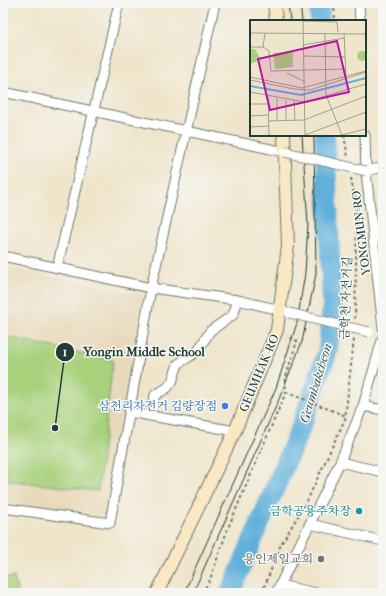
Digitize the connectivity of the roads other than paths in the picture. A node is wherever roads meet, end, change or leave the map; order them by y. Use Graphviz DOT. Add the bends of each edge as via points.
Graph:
graph roads {
  1 [pos="119,3"];
  2 [pos="215,3"];
  3 [pos="274,3"];
  4 [pos="359,3"];
  5 [pos="276,20"];
  6 [pos="360,20"];
  7 [pos="3,92"];
  8 [pos="93,112"];
  9 [pos="186,132"];
  10 [pos="284,136"];
  11 [pos="364,136"];
  12 [pos="285,152"];
  13 [pos="383,167"];
  14 [pos="366,171"];
  15 [pos="3,256"];
  16 [pos="57,268"];
  17 [pos="151,288"];
  18 [pos="238,300"];
  19 [pos="285,311"];
  20 [pos="383,328"];
  21 [pos="383,336"];
  22 [pos="363,406"];
  23 [pos="383,410"];
  24 [pos="129,412"];
  25 [pos="150,416"];
  26 [pos="235,431"];
  27 [pos="340,462"];
  28 [pos="383,472"];
  29 [pos="3,508"];
  30 [pos="310,524"];
  31 [pos="383,541"];
  32 [pos="278,589"];
  33 [pos="157,593"];
  34 [pos="316,593"];
  1 -- 8 [label="street"];
  2 -- 9 [label="street"];
  3 -- 5 [label="main road"];
  4 -- 6 [label="street"];
  7 -- 8 [label="street"];
  8 -- 9 [label="street"];
  8 -- 16 [label="street"];
  9 -- 12 [label="street"];
  9 -- 17 [label="street"];
  10 -- 12 [label="main road, GEUMHAK-RO"];
  11 -- 14 [label="street, YONGMUN-RO"];
  12 -- 14 [label="street, bridge"];
  12 -- 19 [label="main road, GEUMHAK-RO" via="288,246"];
  13 -- 14 [label="street"];
  14 -- 20 [label="street, YONGMUN-RO"];
  15 -- 16 [label="street"];
  16 -- 17 [label="street"];
  17 -- 18 [label="street"];
  17 -- 24 [label="street"];
  18 -- 19 [label="street"];
  18 -- 25 [label="street" via="233,315 210,331 198,351 178,364 168,388 154,395"];
  19 -- 21 [label="street, bridge"];
  19 -- 26 [label="main road, GEUMHAK-RO"];
  21 -- 22 [label="street"];
  22 -- 23 [label="street"];
  22 -- 27 [label="street"];
  24 -- 25 [label="street"];
  24 -- 29 [label="street" via="110,523"];
  25 -- 26 [label="street"];
  26 -- 33 [label="main road, GEUMHAK-RO"];
  27 -- 28 [label="street"];
  27 -- 30 [label="street"];
  30 -- 31 [label="street"];
  30 -- 32 [label="street"];
  32 -- 34 [label="street"];
}
